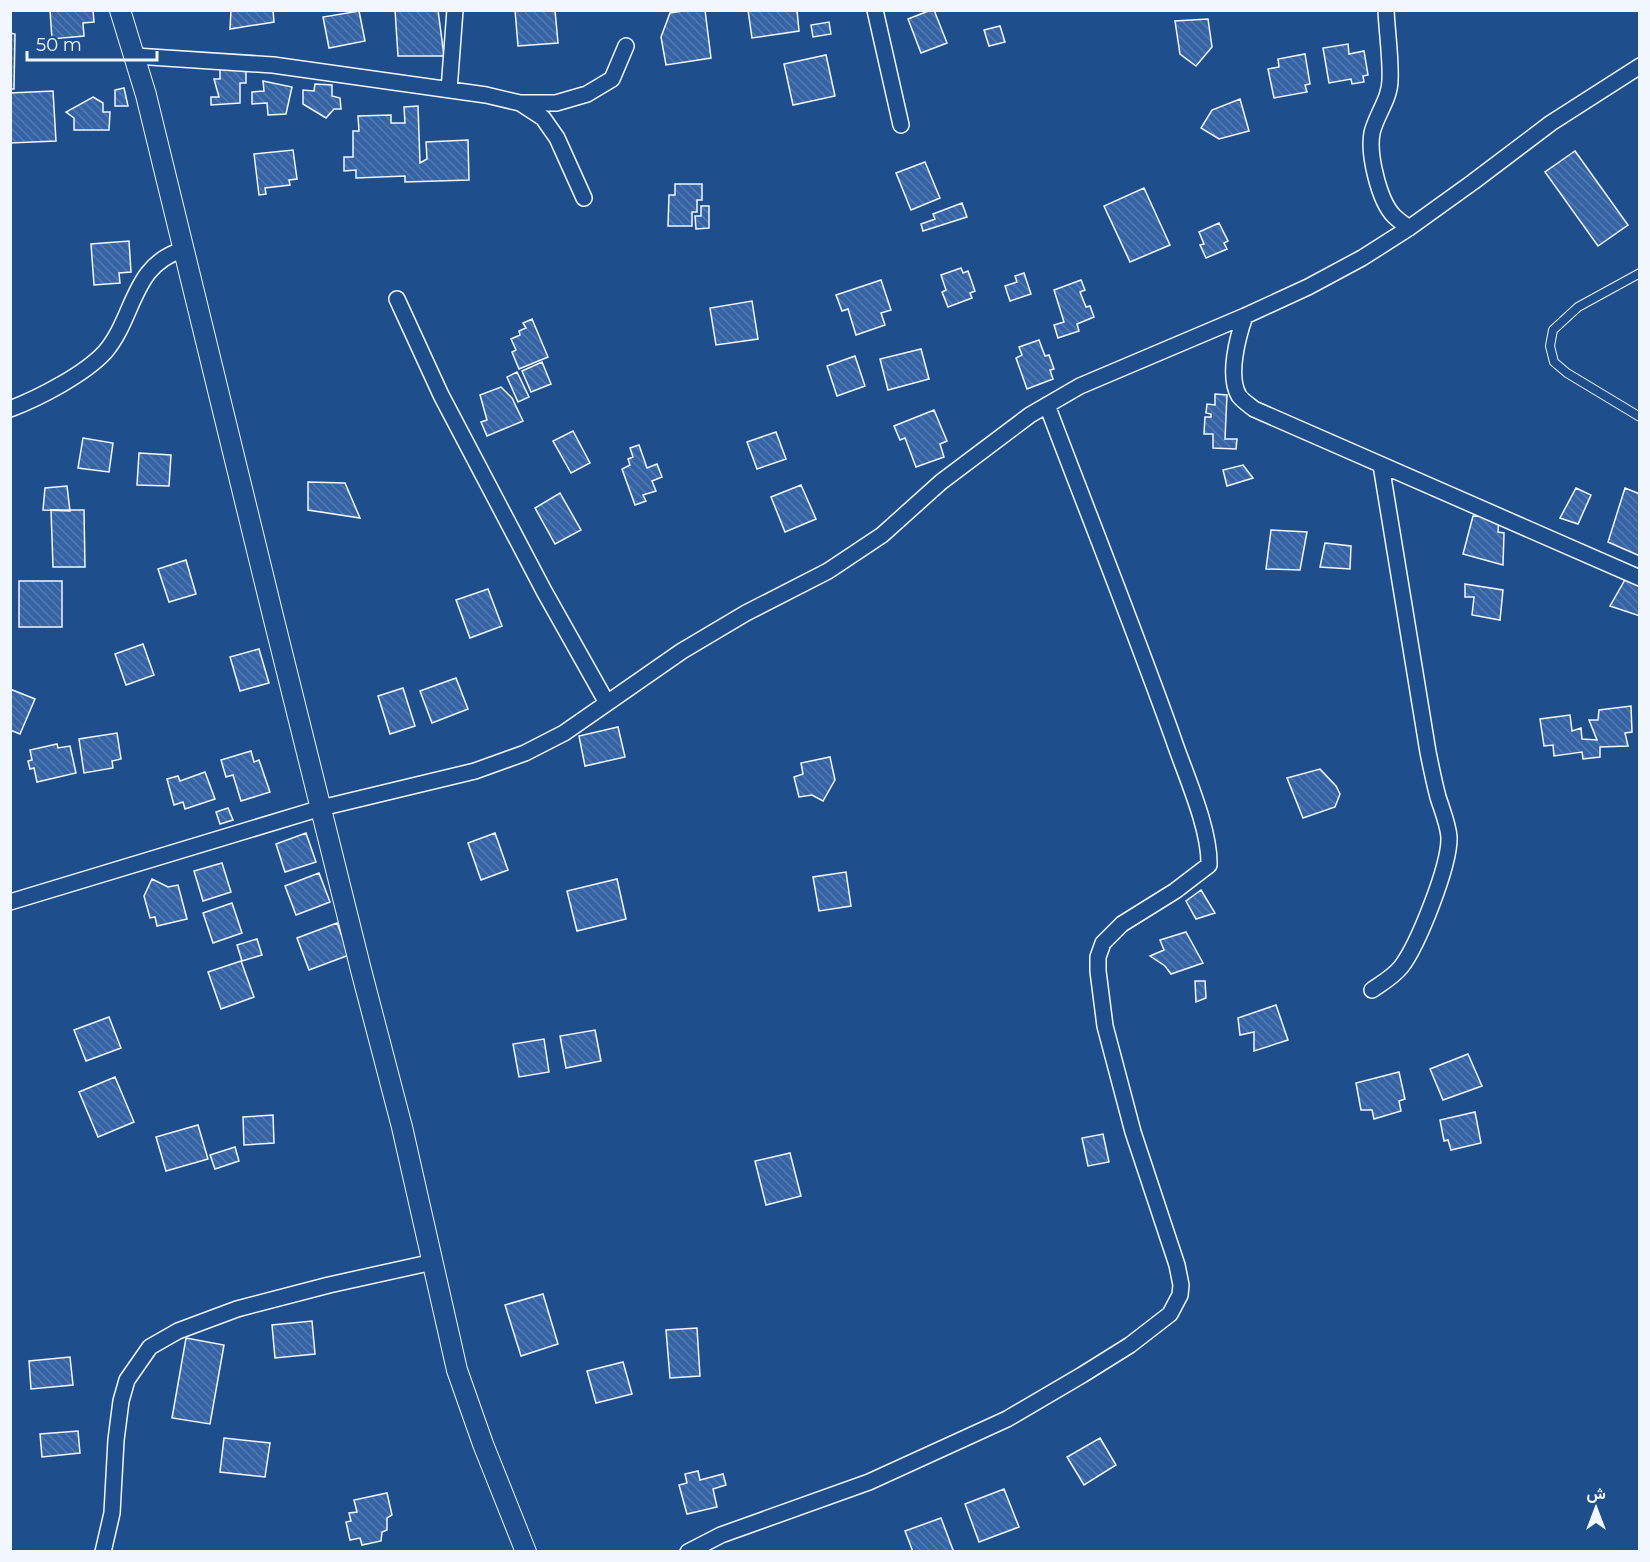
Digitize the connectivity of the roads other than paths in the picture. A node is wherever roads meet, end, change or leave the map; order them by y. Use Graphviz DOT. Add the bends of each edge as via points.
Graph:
graph roads {
  1 [pos="120,10"];
  2 [pos="455,10"];
  3 [pos="875,10"];
  4 [pos="1386,10"];
  5 [pos="626,46"];
  6 [pos="135,56"];
  7 [pos="1640,66"];
  8 [pos="449,90"];
  9 [pos="520,103"];
  10 [pos="901,125"];
  11 [pos="584,198"];
  12 [pos="1409,228"];
  13 [pos="183,250"];
  14 [pos="1640,273"];
  15 [pos="397,299"];
  16 [pos="1245,316"];
  17 [pos="1047,405"];
  18 [pos="10,409"];
  19 [pos="1640,417"];
  20 [pos="1381,465"];
  21 [pos="1640,578"];
  22 [pos="607,703"];
  23 [pos="321,808"];
  24 [pos="10,902"];
  25 [pos="1372,990"];
  26 [pos="433,1262"];
  27 [pos="103,1551"];
  28 [pos="526,1551"];
  29 [pos="688,1551"];
  1 -- 6 [label="street"];
  2 -- 8 [label="street"];
  3 -- 10 [label="street"];
  4 -- 12 [label="street" via="1390,81 1372,133 1371,150 1376,180 1386,203"];
  5 -- 9 [label="street" via="612,79 587,94 556,103"];
  6 -- 8 [label="street" via="273,65"];
  6 -- 13 [label="street"];
  7 -- 12 [label="street" via="1551,123"];
  8 -- 9 [label="street"];
  9 -- 11 [label="street" via="543,118 557,138"];
  12 -- 16 [label="street" via="1308,287"];
  13 -- 18 [label="street" via="165,257 142,279 117,336 104,353 86,369"];
  13 -- 23 [label="street"];
  14 -- 19 [label="lane" via="1578,308 1553,330 1550,346 1554,362 1567,373"];
  15 -- 22 [label="street" via="441,395"];
  16 -- 17 [label="street" via="1080,386"];
  16 -- 20 [label="street" via="1234,373 1235,388 1241,398 1254,409"];
  17 -- 22 [label="street" via="941,482 882,535 828,571 682,651"];
  17 -- 29 [label="street" via="1147,664 1209,851 1209,865 1122,924 1104,943 1098,957 1106,1026 1133,1132 1177,1265 1180,1295 1170,1314 1130,1346 1007,1419 869,1482 721,1535"];
  20 -- 21 [label="street"];
  20 -- 25 [label="street" via="1428,752 1449,848 1410,952 1401,968"];
  22 -- 23 [label="street" via="564,733 525,753 475,771"];
  23 -- 24 [label="street"];
  23 -- 26 [label="street"];
  26 -- 27 [label="street" via="237,1309 178,1331 150,1347 126,1380 121,1401 112,1513"];
  26 -- 28 [label="street" via="457,1370"];
}
